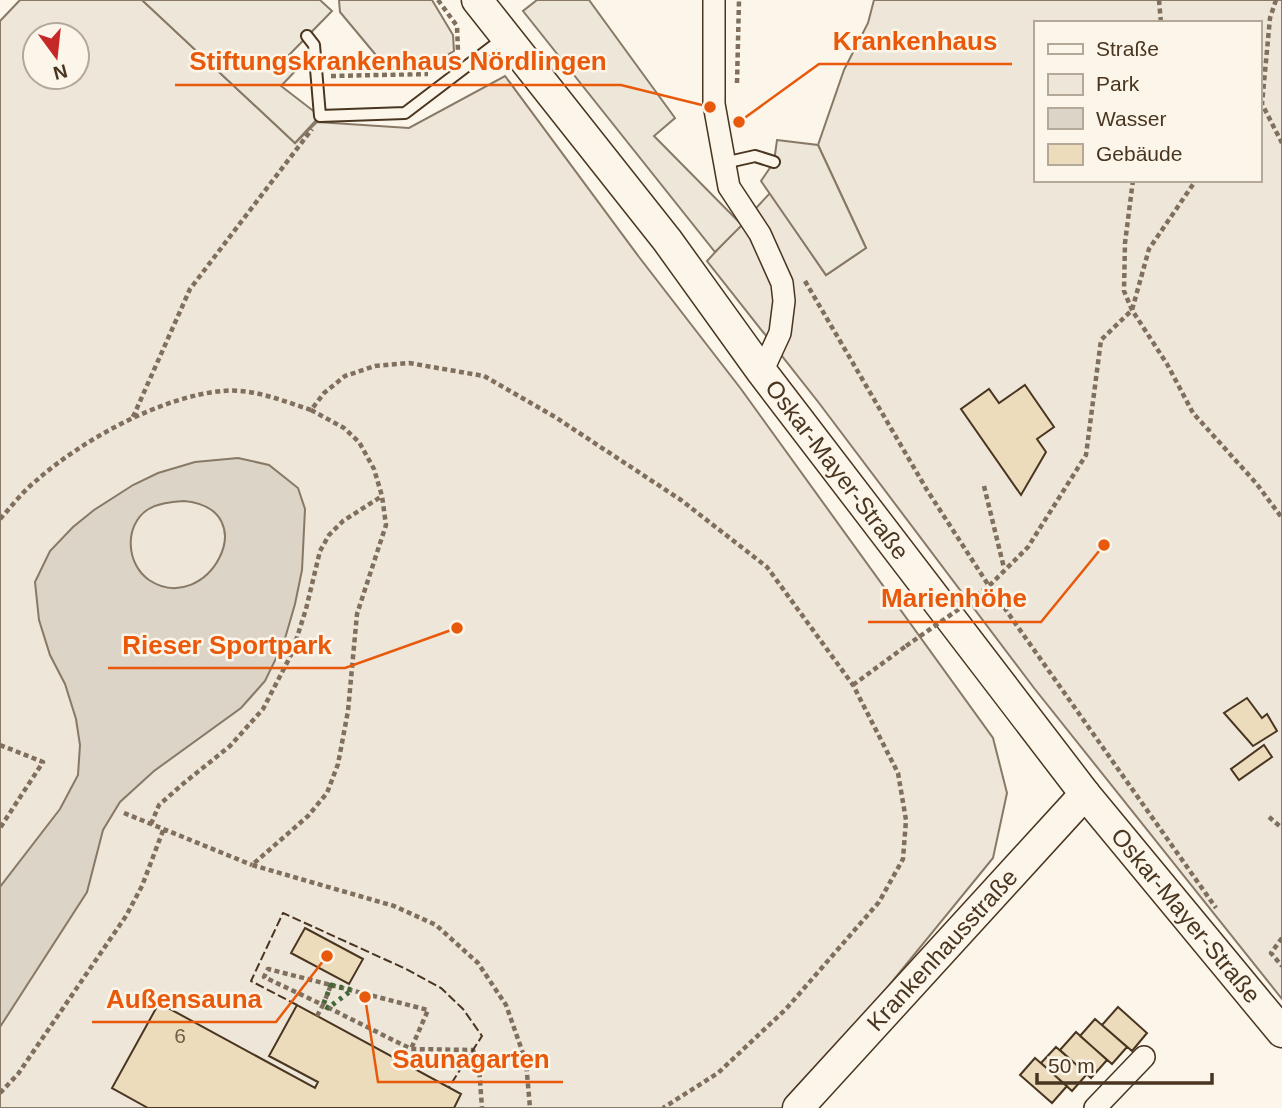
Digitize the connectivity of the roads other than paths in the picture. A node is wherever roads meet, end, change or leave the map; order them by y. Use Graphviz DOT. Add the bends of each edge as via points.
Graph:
graph roads {
  1 [pos="477,0"];
  2 [pos="714,0"];
  3 [pos="307,36"];
  4 [pos="505,37"];
  5 [pos="774,162"];
  6 [pos="724,163"];
  7 [pos="762,372"];
  8 [pos="1085,794"];
  9 [pos="1282,1032"];
  10 [pos="1144,1057"];
  11 [pos="798,1108"];
  12 [pos="1095,1108"];
  1 -- 4 [label="main road, Oskar-Mayer-Straße"];
  2 -- 6 [label="street" via="714,104"];
  3 -- 4 [label="lane" via="314,45 320,116 405,113"];
  4 -- 7 [label="main road, Oskar-Mayer-Straße" via="667,240"];
  5 -- 6 [label="lane" via="755,156"];
  6 -- 7 [label="street" via="729,187 760,234 782,284 780,333"];
  7 -- 8 [label="main road, Oskar-Mayer-Straße"];
  8 -- 9 [label="main road, Oskar-Mayer-Straße"];
  8 -- 11 [label="main road, Krankenhausstraße"];
  10 -- 12 [label="street"];
}
